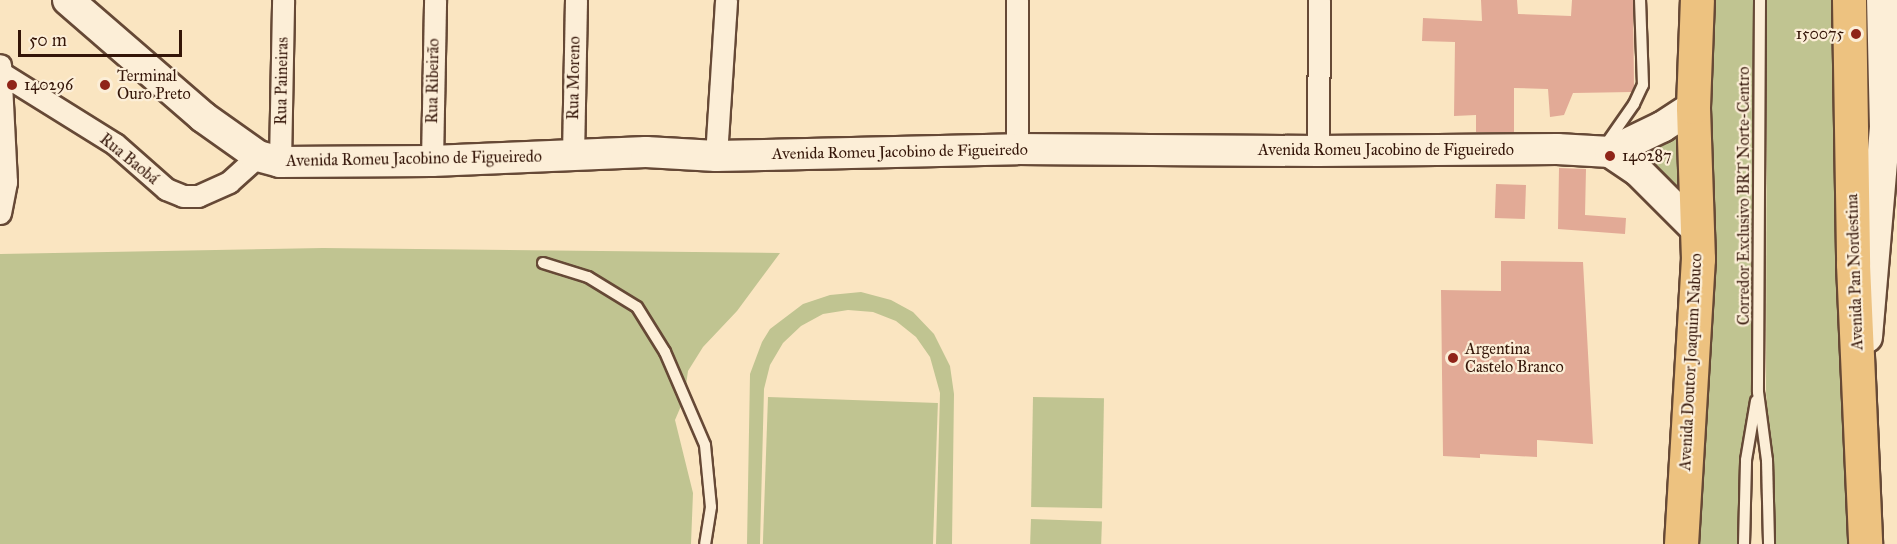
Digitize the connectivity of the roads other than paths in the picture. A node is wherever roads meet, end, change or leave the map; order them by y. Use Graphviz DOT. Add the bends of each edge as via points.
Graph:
graph roads {
  1 [pos="68,0"];
  2 [pos="283,0"];
  3 [pos="435,0"];
  4 [pos="576,0"];
  5 [pos="726,0"];
  6 [pos="1017,0"];
  7 [pos="1319,0"];
  8 [pos="1640,0"];
  9 [pos="1697,0"];
  10 [pos="1760,0"];
  11 [pos="1849,0"];
  12 [pos="1882,0"];
  13 [pos="1897,64"];
  14 [pos="1,66"];
  15 [pos="1693,107"];
  16 [pos="1885,129"];
  17 [pos="1017,149"];
  18 [pos="1318,152"];
  19 [pos="1605,152"];
  20 [pos="573,156"];
  21 [pos="716,156"];
  22 [pos="269,159"];
  23 [pos="432,161"];
  24 [pos="0,213"];
  25 [pos="1695,229"];
  26 [pos="543,263"];
  27 [pos="1758,392"];
  28 [pos="1860,400"];
  29 [pos="705,544"];
  30 [pos="1681,544"];
  31 [pos="1744,544"];
  32 [pos="1769,544"];
  33 [pos="1865,544"];
  1 -- 22 [label="street" via="203,117"];
  2 -- 22 [label="street, Rua Paineiras"];
  3 -- 23 [label="street, Rua Ribeirão"];
  4 -- 20 [label="street, Rua Moreno"];
  5 -- 21 [label="street"];
  6 -- 17 [label="street"];
  7 -- 18 [label="street"];
  8 -- 19 [label="lane" via="1643,85"];
  9 -- 15 [label="highway, Avenida Doutor Joaquim Nabuco"];
  10 -- 27 [label="lane, Corredor Exclusivo BRT Norte-Centro"];
  11 -- 28 [label="highway, Avenida Pan Nordestina" via="1853,264"];
  12 -- 16 [label="street"];
  13 -- 16 [label="street"];
  14 -- 22 [label="street, Rua Baobá" via="115,144 166,189 183,196 198,196"];
  14 -- 24 [label="street, Rua Baobá" via="6,182"];
  15 -- 19 [label="street, Avenida Romeu Jacobino de Figueiredo" via="1662,127"];
  15 -- 25 [label="highway, Avenida Doutor Joaquim Nabuco"];
  16 -- 28 [label="street"];
  17 -- 18 [label="street, Avenida Romeu Jacobino de Figueiredo"];
  17 -- 21 [label="street, Avenida Romeu Jacobino de Figueiredo"];
  18 -- 19 [label="street, Avenida Romeu Jacobino de Figueiredo"];
  19 -- 25 [label="street" via="1644,177"];
  20 -- 21 [label="street, Avenida Romeu Jacobino de Figueiredo" via="646,152"];
  20 -- 23 [label="street, Avenida Romeu Jacobino de Figueiredo"];
  22 -- 23 [label="street, Avenida Romeu Jacobino de Figueiredo"];
  25 -- 30 [label="highway, Avenida Doutor Joaquim Nabuco" via="1698,259"];
  26 -- 29 [label="lane" via="588,277 637,307 665,352 705,445 711,507"];
  27 -- 31 [label="lane" via="1746,460"];
  27 -- 32 [label="lane" via="1767,460"];
  28 -- 33 [label="highway, Avenida Pan Nordestina"];
}
